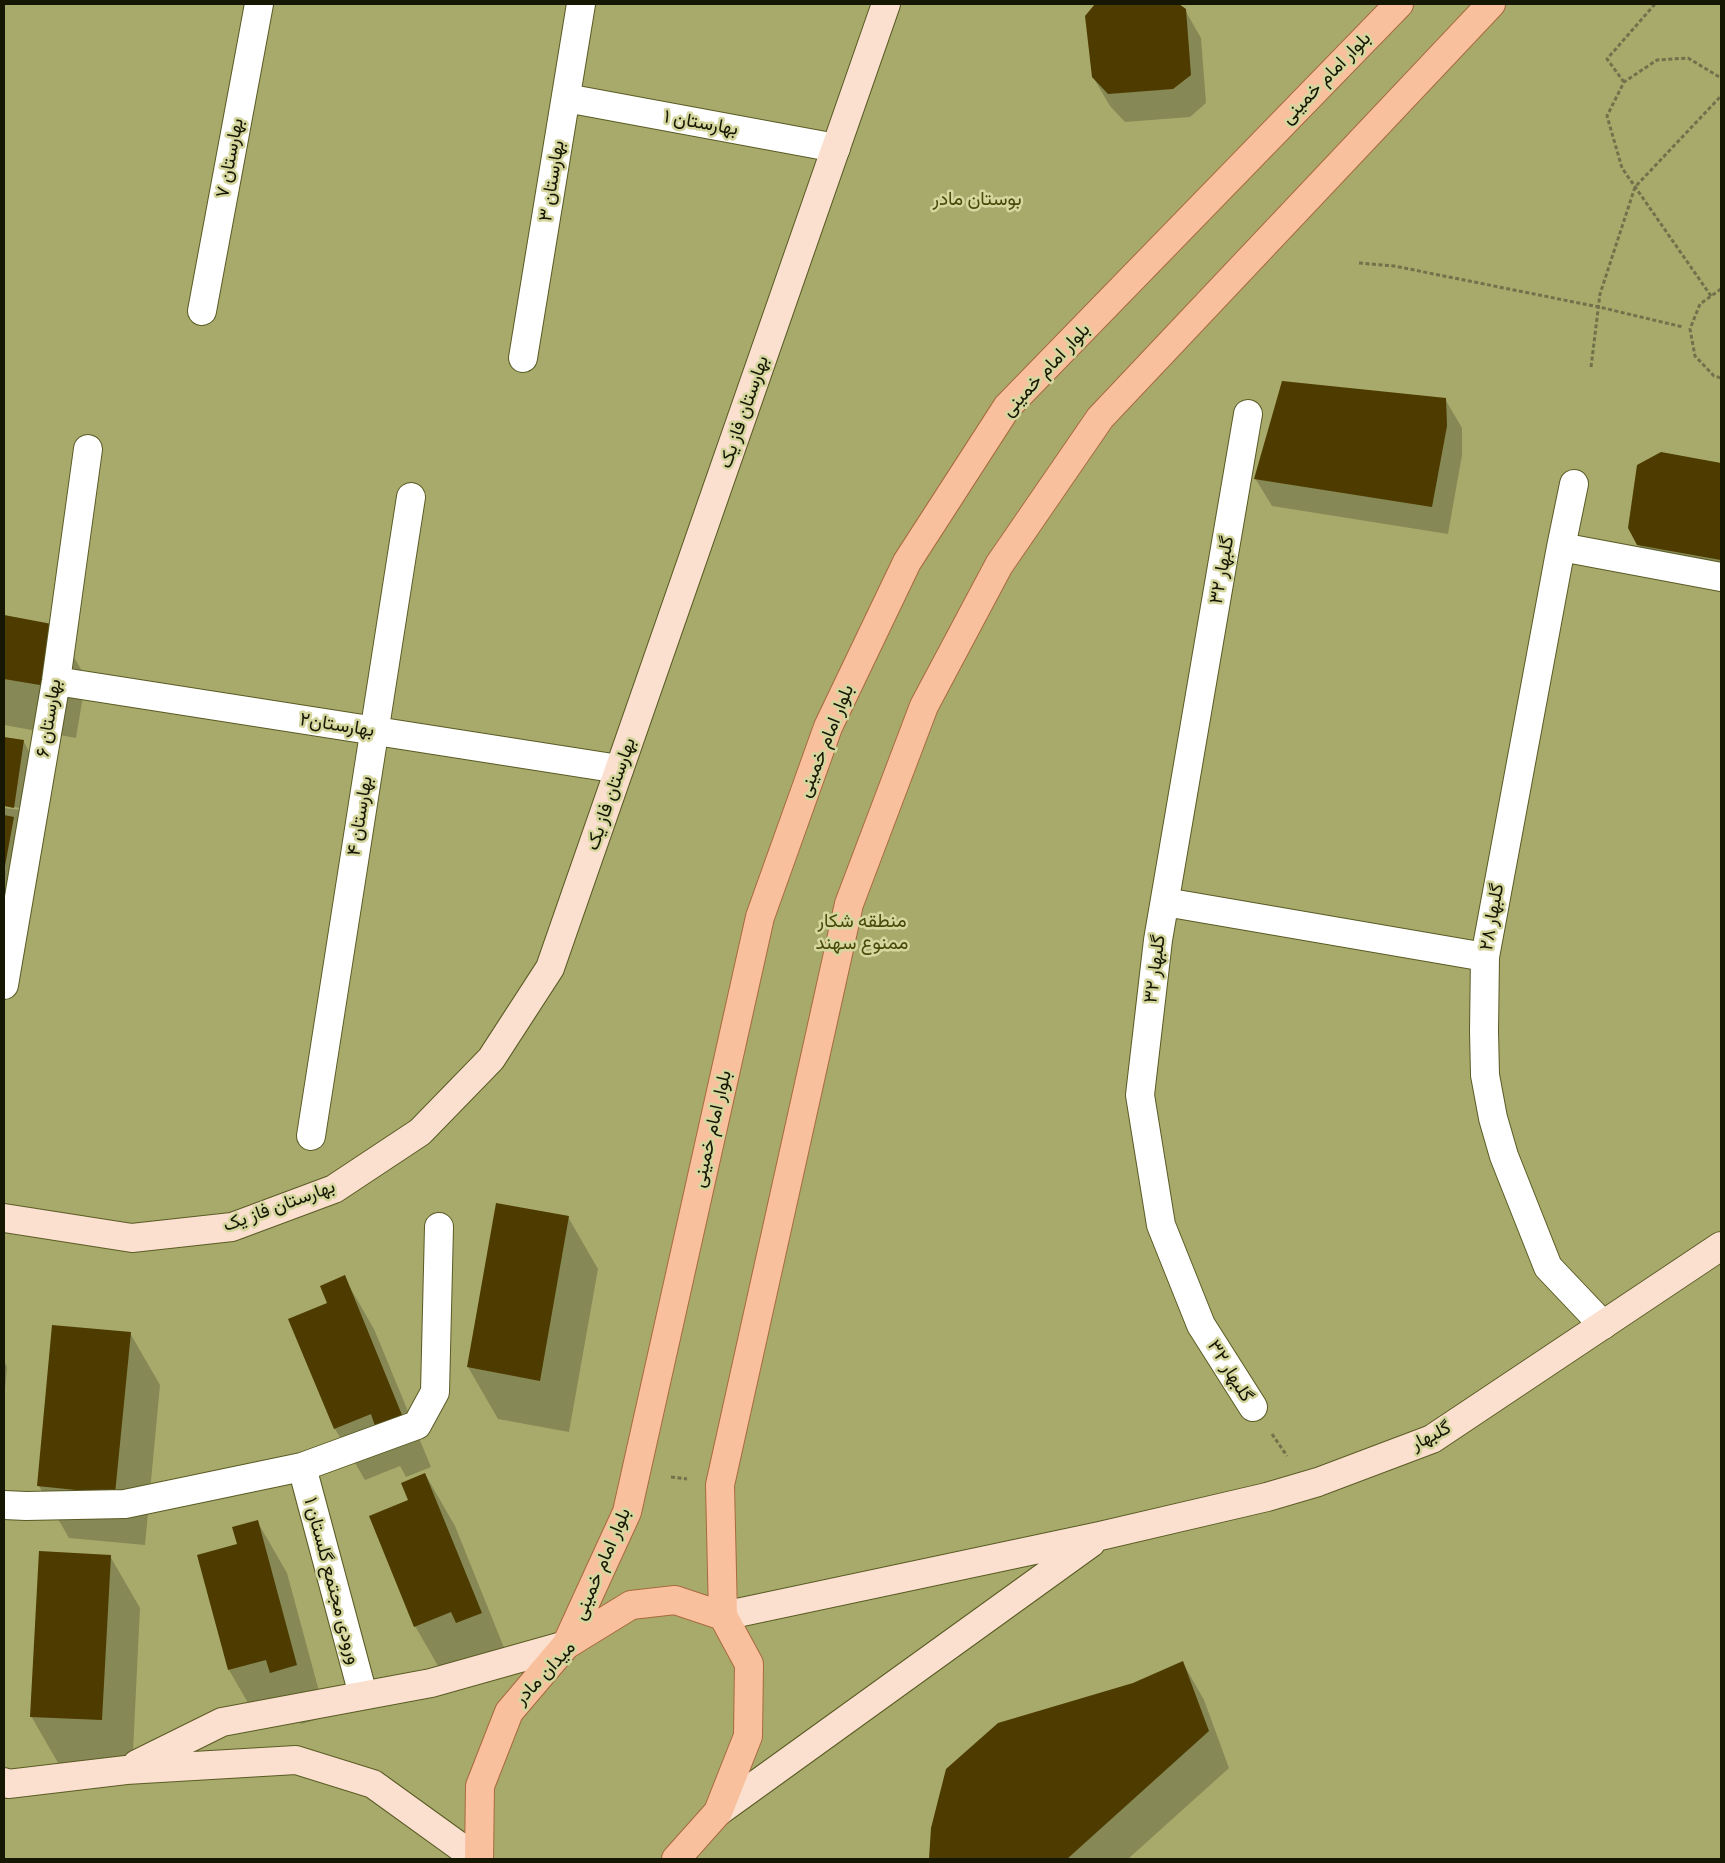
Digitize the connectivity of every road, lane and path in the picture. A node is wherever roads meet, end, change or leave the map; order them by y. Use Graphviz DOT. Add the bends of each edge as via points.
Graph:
graph roads {
  1 [pos="259,4"];
  2 [pos="581,4"];
  3 [pos="886,4"];
  4 [pos="1398,4"];
  5 [pos="1491,4"];
  6 [pos="1655,4"];
  7 [pos="1721,78"];
  8 [pos="1624,82"];
  9 [pos="1721,96"];
  10 [pos="566,98"];
  11 [pos="836,148"];
  12 [pos="1635,186"];
  13 [pos="1359,263"];
  14 [pos="1721,289"];
  15 [pos="1711,296"];
  16 [pos="1599,307"];
  17 [pos="202,311"];
  18 [pos="1683,326"];
  19 [pos="523,358"];
  20 [pos="1591,367"];
  21 [pos="1721,378"];
  22 [pos="1248,414"];
  23 [pos="88,450"];
  24 [pos="1574,484"];
  25 [pos="411,497"];
  26 [pos="1561,547"];
  27 [pos="1721,577"];
  28 [pos="56,681"];
  29 [pos="374,731"];
  30 [pos="619,769"];
  31 [pos="1165,902"];
  32 [pos="1485,956"];
  33 [pos="4,985"];
  34 [pos="311,1136"];
  35 [pos="4,1218"];
  36 [pos="440,1227"];
  37 [pos="1721,1246"];
  38 [pos="1603,1325"];
  39 [pos="1253,1407"];
  40 [pos="302,1467"];
  41 [pos="636,1471"];
  42 [pos="1318,1482"];
  43 [pos="720,1485"];
  44 [pos="4,1505"];
  45 [pos="1100,1536"];
  46 [pos="723,1616"];
  47 [pos="566,1645"];
  48 [pos="363,1695"];
  49 [pos="126,1770"];
  50 [pos="5,1785"];
  51 [pos="718,1812"];
  52 [pos="478,1859"];
  53 [pos="676,1859"];
  1 -- 17 [label="street, بهارستان ۷"];
  2 -- 10 [label="street, بهارستان ۳"];
  3 -- 11 [label="street, بهارستان فاز یک"];
  4 -- 41 [label="main road, بلوار امام خمینی" via="1007,407 906,562 828,726 760,917"];
  5 -- 43 [label="main road" via="1100,418 999,565 924,706 849,904"];
  6 -- 8 [label="path" via="1607,59"];
  7 -- 8 [label="path" via="1688,58 1657,60"];
  8 -- 12 [label="path" via="1607,116 1622,168"];
  9 -- 12 [label="path"];
  10 -- 11 [label="street, بهارستان ۱"];
  10 -- 19 [label="street, بهارستان ۳"];
  11 -- 30 [label="street, بهارستان فاز یک"];
  12 -- 15 [label="path"];
  12 -- 16 [label="path" via="1600,294"];
  13 -- 16 [label="path" via="1394,266"];
  14 -- 15 [label="path"];
  15 -- 21 [label="path" via="1700,304 1690,329 1695,356 1714,376"];
  16 -- 18 [label="path"];
  16 -- 20 [label="path"];
  22 -- 31 [label="street, گلبهار ۳۲"];
  23 -- 28 [label="street, بهارستان ۶"];
  24 -- 26 [label="street, گلبهار ۲۸"];
  25 -- 29 [label="street, بهارستان ۴"];
  26 -- 27 [label="street"];
  26 -- 32 [label="street, گلبهار ۲۸"];
  28 -- 29 [label="street, بهارستان۲"];
  28 -- 33 [label="street, بهارستان ۶"];
  29 -- 30 [label="street, بهارستان۲"];
  29 -- 34 [label="street, بهارستان ۴"];
  30 -- 35 [label="street, بهارستان فاز یک" via="550,968 491,1059 420,1132 334,1189 232,1226 132,1238"];
  31 -- 32 [label="street"];
  31 -- 39 [label="street, گلبهار ۳۲" via="1140,1095 1161,1225 1201,1325"];
  32 -- 38 [label="street, گلبهار ۲۸" via="1485,1075 1504,1156 1548,1267"];
  36 -- 40 [label="street" via="435,1392 417,1425"];
  37 -- 38 [label="street, گلبهار"];
  38 -- 42 [label="street, گلبهار" via="1432,1439"];
  39 -- 42 [label="path, گلبهار ۳۲" via="1290,1460"];
  40 -- 44 [label="street" via="125,1504"];
  40 -- 48 [label="street, ورودی مجتمع گلستان ۱"];
  41 -- 43 [label="path"];
  41 -- 47 [label="main road, بلوار امام خمینی" via="627,1512"];
  42 -- 45 [label="street, گلبهار"];
  43 -- 46 [label="main road"];
  45 -- 46 [label="street, گلبهار"];
  45 -- 51 [label="street"];
  46 -- 47 [label="main road, میدان مادر" via="675,1600 632,1605"];
  46 -- 51 [label="main road" via="749,1664 748,1736"];
  47 -- 48 [label="street" via="431,1683"];
  47 -- 52 [label="main road, میدان مادر" via="509,1712 480,1786"];
  48 -- 49 [label="street" via="222,1722"];
  49 -- 50 [label="street"];
  49 -- 52 [label="street" via="296,1760 372,1784"];
  51 -- 53 [label="main road"];
}
